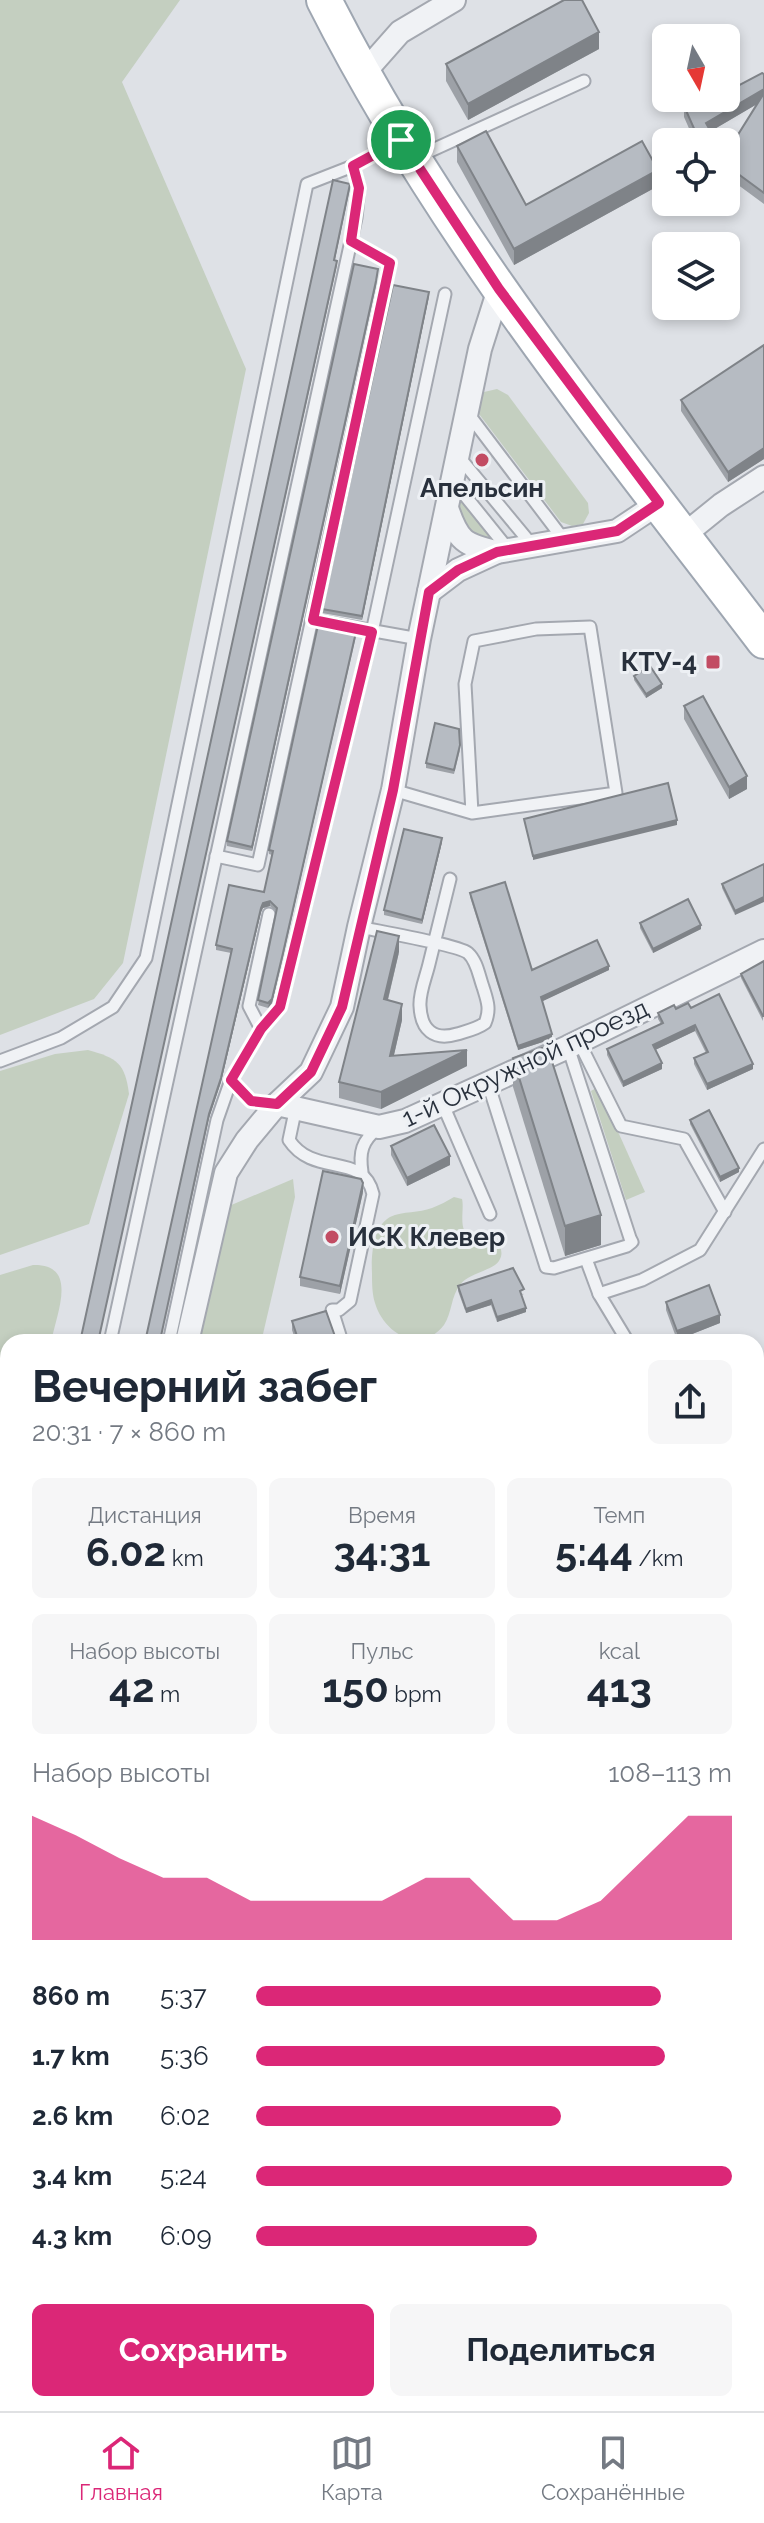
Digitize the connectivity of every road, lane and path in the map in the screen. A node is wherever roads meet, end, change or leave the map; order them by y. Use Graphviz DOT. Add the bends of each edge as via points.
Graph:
graph roads {
  1 [pos="324,0"];
  2 [pos="454,0"];
  3 [pos="362,75"];
  4 [pos="584,81"];
  5 [pos="407,150"];
  6 [pos="353,166"];
  7 [pos="351,241"];
  8 [pos="499,289"];
  9 [pos="445,294"];
  10 [pos="466,412"];
  11 [pos="457,455"];
  12 [pos="764,477"];
  13 [pos="452,480"];
  14 [pos="659,503"];
  15 [pos="447,507"];
  16 [pos="684,535"];
  17 [pos="564,540"];
  18 [pos="533,546"];
  19 [pos="503,551"];
  20 [pos="429,592"];
  21 [pos="313,620"];
  22 [pos="372,632"];
  23 [pos="419,639"];
  24 [pos="764,641"];
  25 [pos="393,790"];
  26 [pos="472,813"];
  27 [pos="216,856"];
  28 [pos="450,879"];
  29 [pos="269,914"];
  30 [pos="359,927"];
  31 [pos="434,944"];
  32 [pos="764,951"];
  33 [pos="261,1029"];
  34 [pos="573,1043"];
  35 [pos="0,1061"];
  36 [pos="231,1080"];
  37 [pos="488,1083"];
  38 [pos="443,1105"];
  39 [pos="287,1106"];
  40 [pos="379,1127"];
  41 [pos="764,1149"];
  42 [pos="362,1172"];
  43 [pos="725,1212"];
  44 [pos="490,1214"];
  45 [pos="586,1259"];
  46 [pos="599,1294"];
  47 [pos="112,1334"];
  48 [pos="171,1334"];
  49 [pos="189,1334"];
  50 [pos="340,1334"];
  51 [pos="623,1334"];
  1 -- 3 [label="main road"];
  2 -- 3 [label="street" via="400,32"];
  3 -- 5 [label="main road"];
  4 -- 5 [label="lane"];
  5 -- 6 [label="lane"];
  5 -- 8 [label="main road"];
  6 -- 7 [label="lane" via="359,188"];
  6 -- 35 [label="lane" via="307,184 146,958 113,1007 61,1038"];
  7 -- 21 [label="lane" via="390,263"];
  7 -- 27 [label="lane"];
  8 -- 10 [label="street"];
  8 -- 14 [label="main road"];
  9 -- 22 [label="lane"];
  10 -- 11 [label="street"];
  10 -- 17 [label="lane"];
  11 -- 13 [label="street"];
  11 -- 18 [label="lane"];
  12 -- 16 [label="street"];
  13 -- 15 [label="street"];
  13 -- 19 [label="lane"];
  14 -- 16 [label="main road"];
  14 -- 17 [label="street" via="617,531"];
  15 -- 19 [label="street" via="454,530 472,547"];
  15 -- 20 [label="street"];
  16 -- 24 [label="main road"];
  17 -- 18 [label="street"];
  18 -- 19 [label="street"];
  19 -- 20 [label="street" via="458,570"];
  20 -- 23 [label="street"];
  21 -- 22 [label="lane"];
  21 -- 27 [label="lane" via="258,865"];
  22 -- 23 [label="lane"];
  22 -- 33 [label="lane" via="280,1007"];
  23 -- 25 [label="street"];
  25 -- 26 [label="lane"];
  25 -- 30 [label="street"];
  26 -- 26 [label="lane" via="616,793 590,627 536,629 474,641 465,684"];
  27 -- 47 [label="lane"];
  28 -- 31 [label="lane"];
  29 -- 33 [label="lane" via="249,1006"];
  30 -- 31 [label="lane"];
  30 -- 39 [label="street" via="342,1007 311,1072"];
  31 -- 31 [label="lane" via="468,953 489,1007 485,1023 445,1038 425,1026 419,1003"];
  32 -- 34 [label="street, 1-й Окружной проезд"];
  33 -- 36 [label="lane"];
  34 -- 37 [label="street, 1-й Окружной проезд"];
  34 -- 43 [label="lane" via="621,1126 684,1139"];
  34 -- 45 [label="lane" via="632,1242"];
  36 -- 39 [label="lane" via="251,1101"];
  36 -- 48 [label="lane" via="217,1120"];
  37 -- 38 [label="street, 1-й Окружной проезд"];
  37 -- 45 [label="lane" via="546,1267"];
  38 -- 40 [label="street, 1-й Окружной проезд"];
  38 -- 44 [label="lane"];
  39 -- 40 [label="street, 1-й Окружной проезд"];
  39 -- 42 [label="lane" via="289,1140 297,1153"];
  39 -- 49 [label="street" via="247,1140 226,1173"];
  40 -- 42 [label="lane" via="359,1153"];
  41 -- 43 [label="lane"];
  42 -- 50 [label="lane" via="373,1194 350,1301 332,1310"];
  43 -- 46 [label="lane" via="700,1250 642,1280"];
  45 -- 46 [label="lane"];
  46 -- 51 [label="lane"];
}
